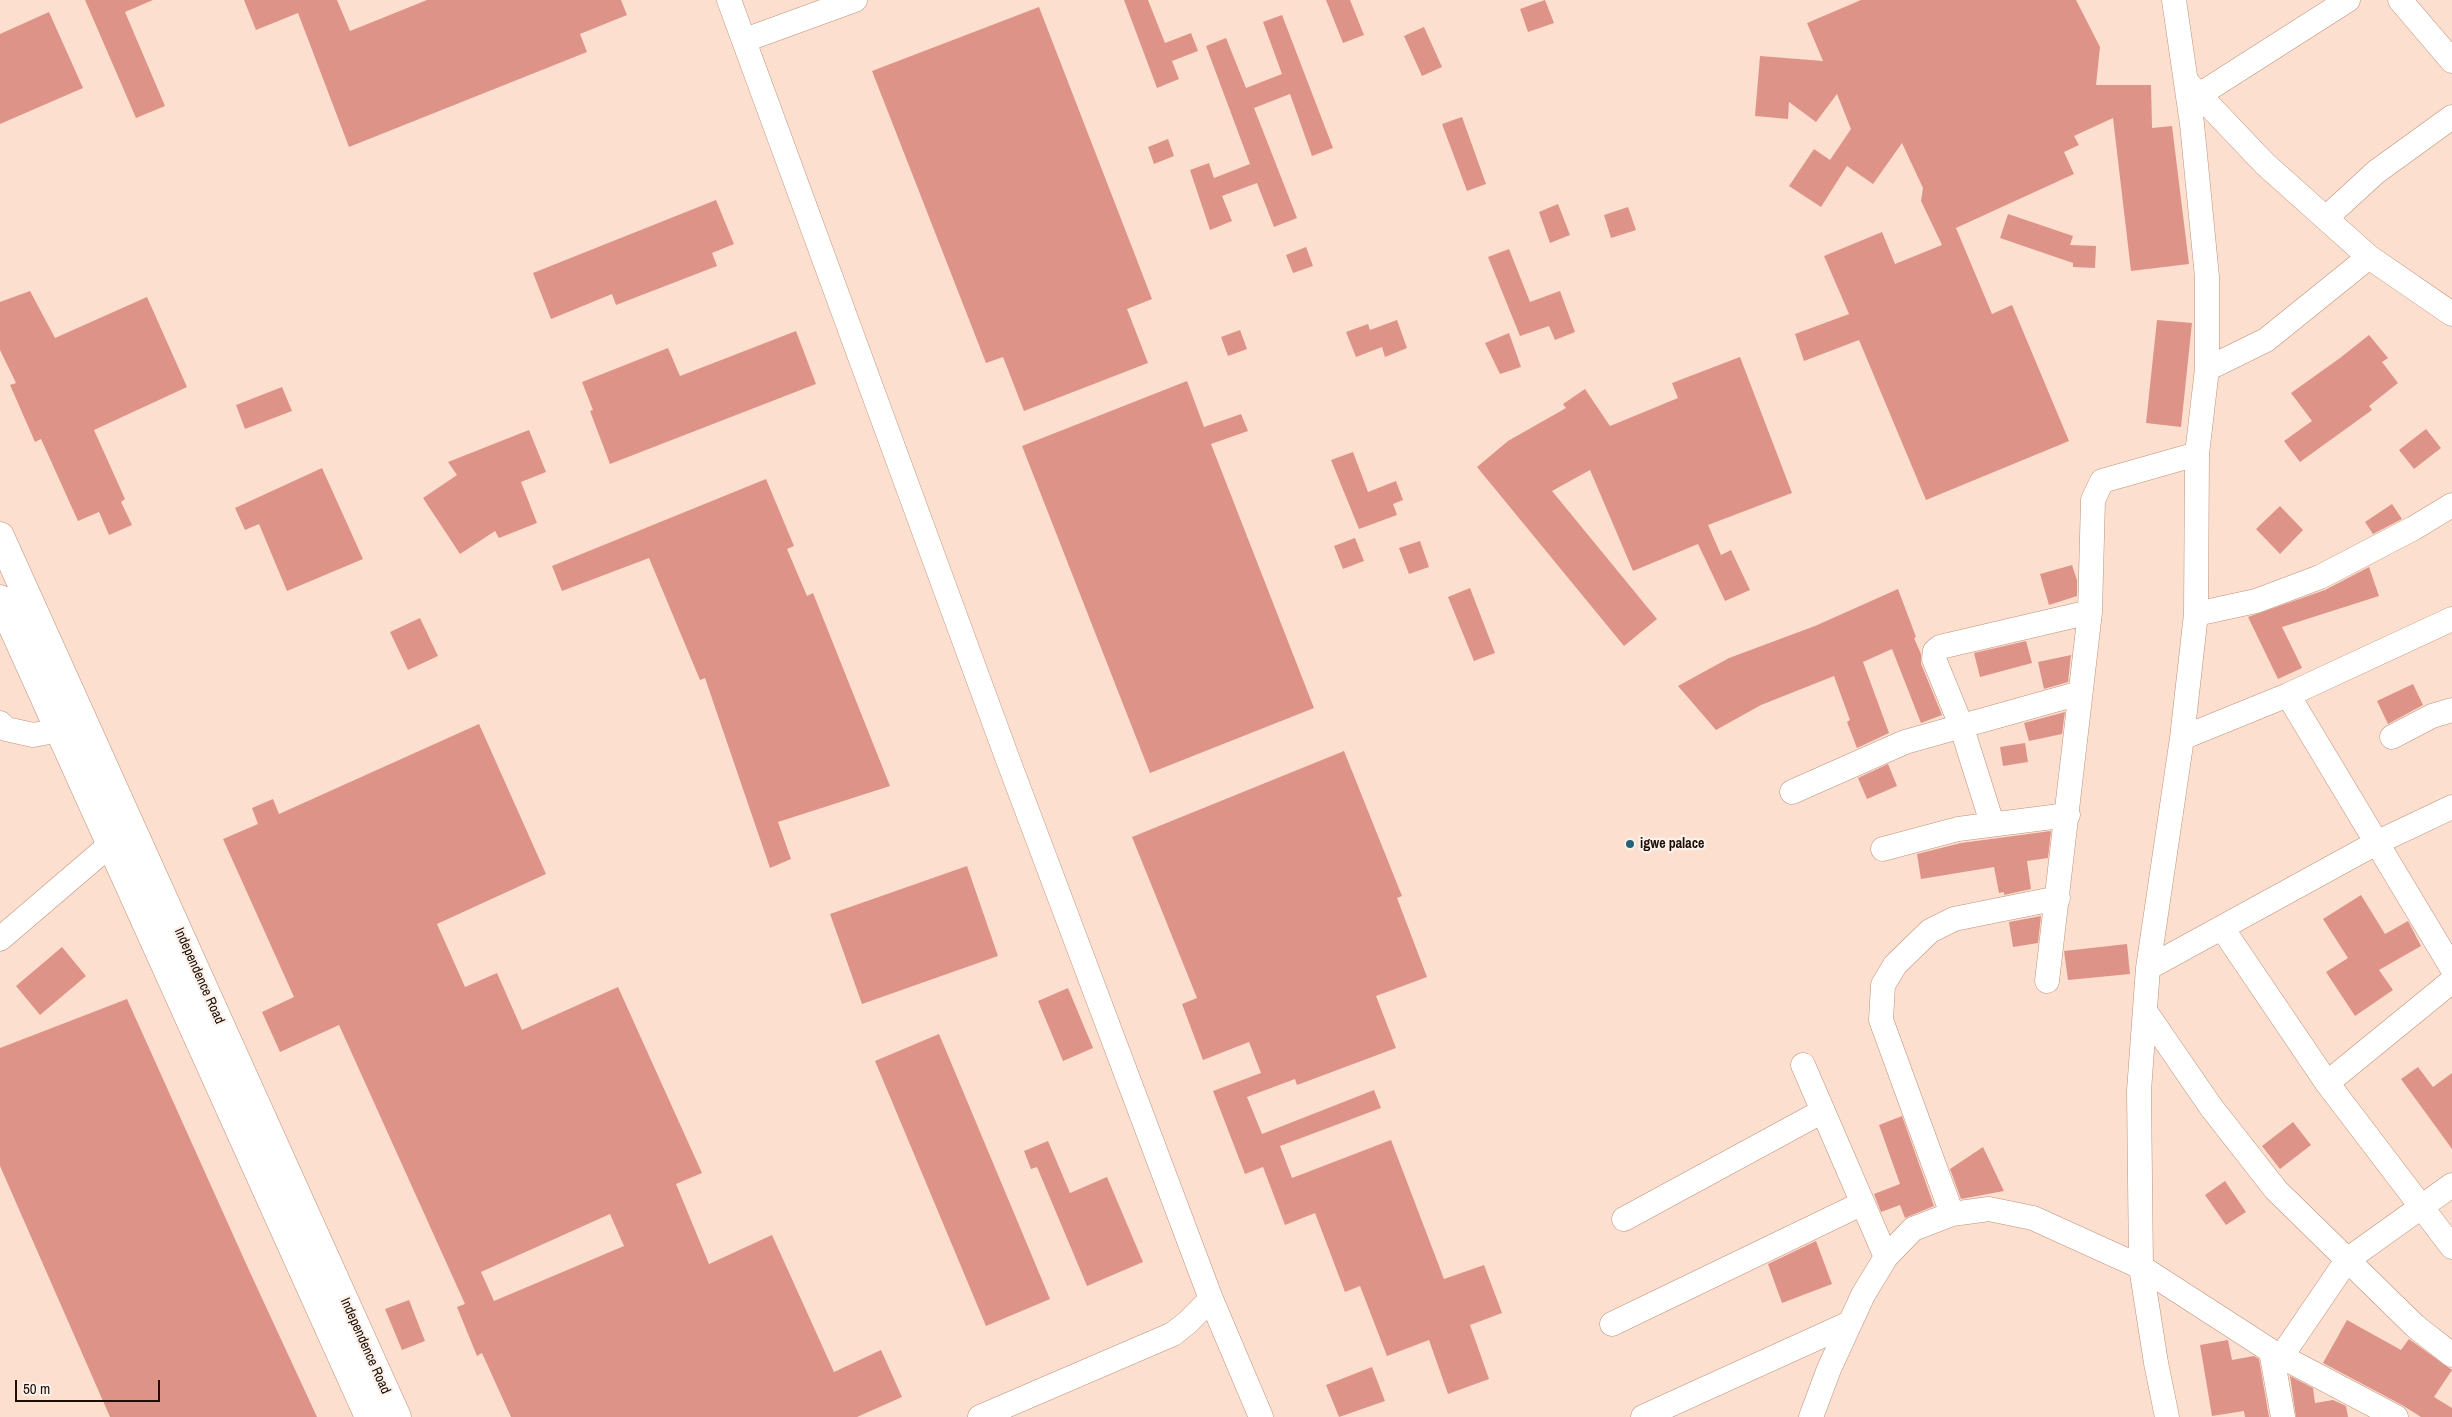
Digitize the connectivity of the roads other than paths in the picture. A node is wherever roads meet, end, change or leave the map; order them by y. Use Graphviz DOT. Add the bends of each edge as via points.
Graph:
graph roads {
  1 [pos="729,0"];
  2 [pos="855,0"];
  3 [pos="2174,0"];
  4 [pos="2348,0"];
  5 [pos="2400,0"];
  6 [pos="745,40"];
  7 [pos="2452,60"];
  8 [pos="2193,88"];
  9 [pos="2452,117"];
  10 [pos="2327,217"];
  11 [pos="2369,257"];
  12 [pos="2452,314"];
  13 [pos="2207,369"];
  14 [pos="2197,454"];
  15 [pos="2452,505"];
  16 [pos="0,536"];
  17 [pos="1,606"];
  18 [pos="2090,612"];
  19 [pos="2196,614"];
  20 [pos="2452,619"];
  21 [pos="2080,694"];
  22 [pos="2288,695"];
  23 [pos="2452,710"];
  24 [pos="0,723"];
  25 [pos="1961,725"];
  26 [pos="60,730"];
  27 [pos="2392,737"];
  28 [pos="2182,738"];
  29 [pos="1792,792"];
  30 [pos="2452,807"];
  31 [pos="2068,815"];
  32 [pos="1992,823"];
  33 [pos="2378,842"];
  34 [pos="112,844"];
  35 [pos="1883,850"];
  36 [pos="2058,898"];
  37 [pos="2222,928"];
  38 [pos="0,939"];
  39 [pos="2148,968"];
  40 [pos="2452,968"];
  41 [pos="2047,980"];
  42 [pos="2452,981"];
  43 [pos="2145,1010"];
  44 [pos="1803,1065"];
  45 [pos="2327,1083"];
  46 [pos="1823,1111"];
  47 [pos="2452,1185"];
  48 [pos="1863,1203"];
  49 [pos="2424,1207"];
  50 [pos="1952,1214"];
  51 [pos="1624,1219"];
  52 [pos="2452,1247"];
  53 [pos="1886,1257"];
  54 [pos="2348,1260"];
  55 [pos="2141,1267"];
  56 [pos="1211,1299"];
  57 [pos="1850,1323"];
  58 [pos="1612,1324"];
  59 [pos="2276,1354"];
  60 [pos="2452,1355"];
  61 [pos="2355,1406"];
  62 [pos="1021,1409"];
  63 [pos="369,1417"];
  64 [pos="397,1417"];
  65 [pos="980,1417"];
  66 [pos="1261,1417"];
  67 [pos="1643,1417"];
  68 [pos="1811,1417"];
  69 [pos="2168,1417"];
  70 [pos="2283,1417"];
  71 [pos="2396,1417"];
  1 -- 6 [label="street"];
  2 -- 6 [label="street"];
  3 -- 8 [label="street"];
  4 -- 8 [label="street"];
  5 -- 7 [label="street"];
  6 -- 56 [label="street" via="786,161 980,686"];
  8 -- 10 [label="street" via="2265,164"];
  8 -- 13 [label="street" via="2207,277"];
  9 -- 10 [label="street" via="2376,172"];
  10 -- 11 [label="street"];
  11 -- 12 [label="street"];
  11 -- 13 [label="street" via="2266,340"];
  13 -- 14 [label="street"];
  14 -- 18 [label="street" via="2102,481 2093,500"];
  14 -- 19 [label="street"];
  15 -- 19 [label="street" via="2320,577 2256,601"];
  16 -- 64 [label="main road, Independence Road"];
  17 -- 26 [label="main road, Independence Road"];
  18 -- 21 [label="street"];
  18 -- 25 [label="street" via="1940,647 1934,659"];
  19 -- 28 [label="street"];
  20 -- 22 [label="street"];
  21 -- 25 [label="street"];
  21 -- 31 [label="street"];
  22 -- 28 [label="street"];
  22 -- 33 [label="street"];
  23 -- 27 [label="street" via="2432,716"];
  24 -- 26 [label="street" via="6,728 32,735"];
  25 -- 29 [label="street" via="1905,742"];
  25 -- 32 [label="street"];
  26 -- 34 [label="main road, Independence Road"];
  28 -- 39 [label="street"];
  30 -- 33 [label="street"];
  31 -- 32 [label="street"];
  31 -- 36 [label="street"];
  32 -- 35 [label="street"];
  33 -- 37 [label="street"];
  33 -- 40 [label="street"];
  34 -- 38 [label="street"];
  34 -- 63 [label="main road, Independence Road"];
  36 -- 41 [label="street"];
  36 -- 50 [label="street" via="1954,919 1930,931 1895,965 1883,985 1881,1020"];
  37 -- 39 [label="street"];
  37 -- 45 [label="street"];
  39 -- 43 [label="street"];
  42 -- 45 [label="street"];
  43 -- 54 [label="street" via="2211,1107 2276,1190"];
  43 -- 55 [label="street" via="2139,1091"];
  44 -- 46 [label="street"];
  45 -- 49 [label="street"];
  46 -- 48 [label="street"];
  46 -- 51 [label="street"];
  47 -- 49 [label="street"];
  48 -- 53 [label="street"];
  48 -- 58 [label="street"];
  49 -- 52 [label="street"];
  49 -- 54 [label="street"];
  50 -- 53 [label="street" via="1913,1229"];
  50 -- 55 [label="street" via="1989,1209 2033,1218"];
  53 -- 57 [label="street"];
  54 -- 59 [label="street"];
  54 -- 60 [label="street" via="2415,1326"];
  55 -- 59 [label="street"];
  55 -- 69 [label="street"];
  56 -- 62 [label="street" via="1173,1334"];
  56 -- 66 [label="street"];
  57 -- 67 [label="street"];
  57 -- 68 [label="street"];
  59 -- 61 [label="street"];
  59 -- 70 [label="street"];
  61 -- 71 [label="street"];
  62 -- 65 [label="street"];
}
